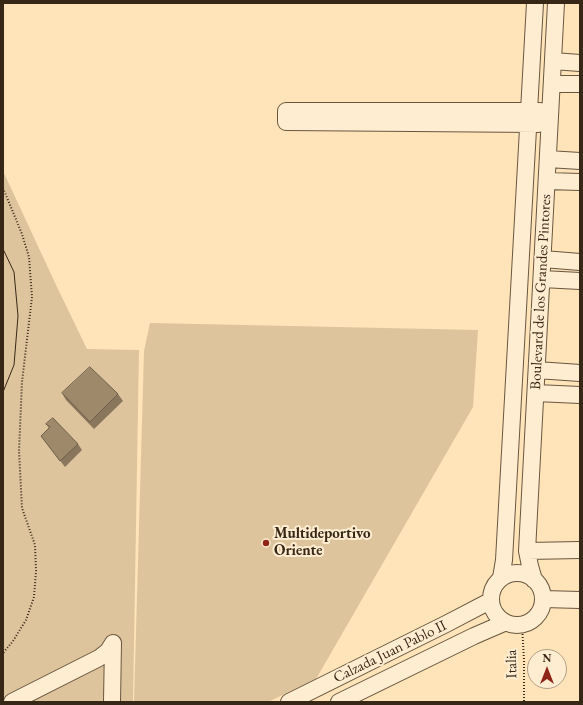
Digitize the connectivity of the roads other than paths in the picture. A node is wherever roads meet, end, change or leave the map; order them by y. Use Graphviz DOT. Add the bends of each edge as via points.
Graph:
graph roads {
  1 [pos="535,3"];
  2 [pos="556,3"];
  3 [pos="566,62"];
  4 [pos="558,84"];
  5 [pos="580,84"];
  6 [pos="529,118"];
  7 [pos="550,118"];
  8 [pos="548,159"];
  9 [pos="580,161"];
  10 [pos="547,181"];
  11 [pos="580,182"];
  12 [pos="543,259"];
  13 [pos="580,262"];
  14 [pos="542,279"];
  15 [pos="580,281"];
  16 [pos="537,370"];
  17 [pos="580,373"];
  18 [pos="536,393"];
  19 [pos="580,395"];
  20 [pos="580,550"];
  21 [pos="528,551"];
  22 [pos="501,578"];
  23 [pos="534,580"];
  24 [pos="543,599"];
  25 [pos="580,600"];
  26 [pos="490,601"];
  27 [pos="504,622"];
  28 [pos="12,702"];
  29 [pos="112,702"];
  30 [pos="289,702"];
  31 [pos="339,702"];
  1 -- 6 [label="street, Boulevard de los Grandes Pintores"];
  2 -- 3 [label="street, Boulevard de los Grandes Pintores"];
  3 -- 4 [label="street, Boulevard de los Grandes Pintores"];
  4 -- 5 [label="street"];
  4 -- 7 [label="street, Boulevard de los Grandes Pintores"];
  6 -- 6 [label="street" via="286,111 286,122"];
  6 -- 7 [label="street"];
  6 -- 22 [label="street, Boulevard de los Grandes Pintores" via="505,552"];
  7 -- 8 [label="street, Boulevard de los Grandes Pintores"];
  8 -- 9 [label="street"];
  8 -- 10 [label="street, Boulevard de los Grandes Pintores"];
  10 -- 11 [label="street"];
  10 -- 12 [label="street, Boulevard de los Grandes Pintores"];
  12 -- 13 [label="street"];
  12 -- 14 [label="street, Boulevard de los Grandes Pintores"];
  14 -- 15 [label="street"];
  14 -- 16 [label="street, Boulevard de los Grandes Pintores"];
  16 -- 17 [label="street"];
  16 -- 18 [label="street, Boulevard de los Grandes Pintores"];
  18 -- 19 [label="street"];
  18 -- 21 [label="street, Boulevard de los Grandes Pintores"];
  20 -- 21 [label="street"];
  21 -- 23 [label="street, Boulevard de los Grandes Pintores"];
  22 -- 23 [label="street" via="518,573"];
  22 -- 26 [label="street" via="492,591"];
  23 -- 24 [label="street"];
  24 -- 25 [label="street"];
  24 -- 27 [label="street" via="537,616 530,622 522,625"];
  26 -- 27 [label="street" via="494,613"];
  26 -- 30 [label="street, Calzada Juan Pablo II"];
  27 -- 31 [label="street, Calzada Juan Pablo II"];
  28 -- 29 [label="street" via="99,658 113,643"];
}
